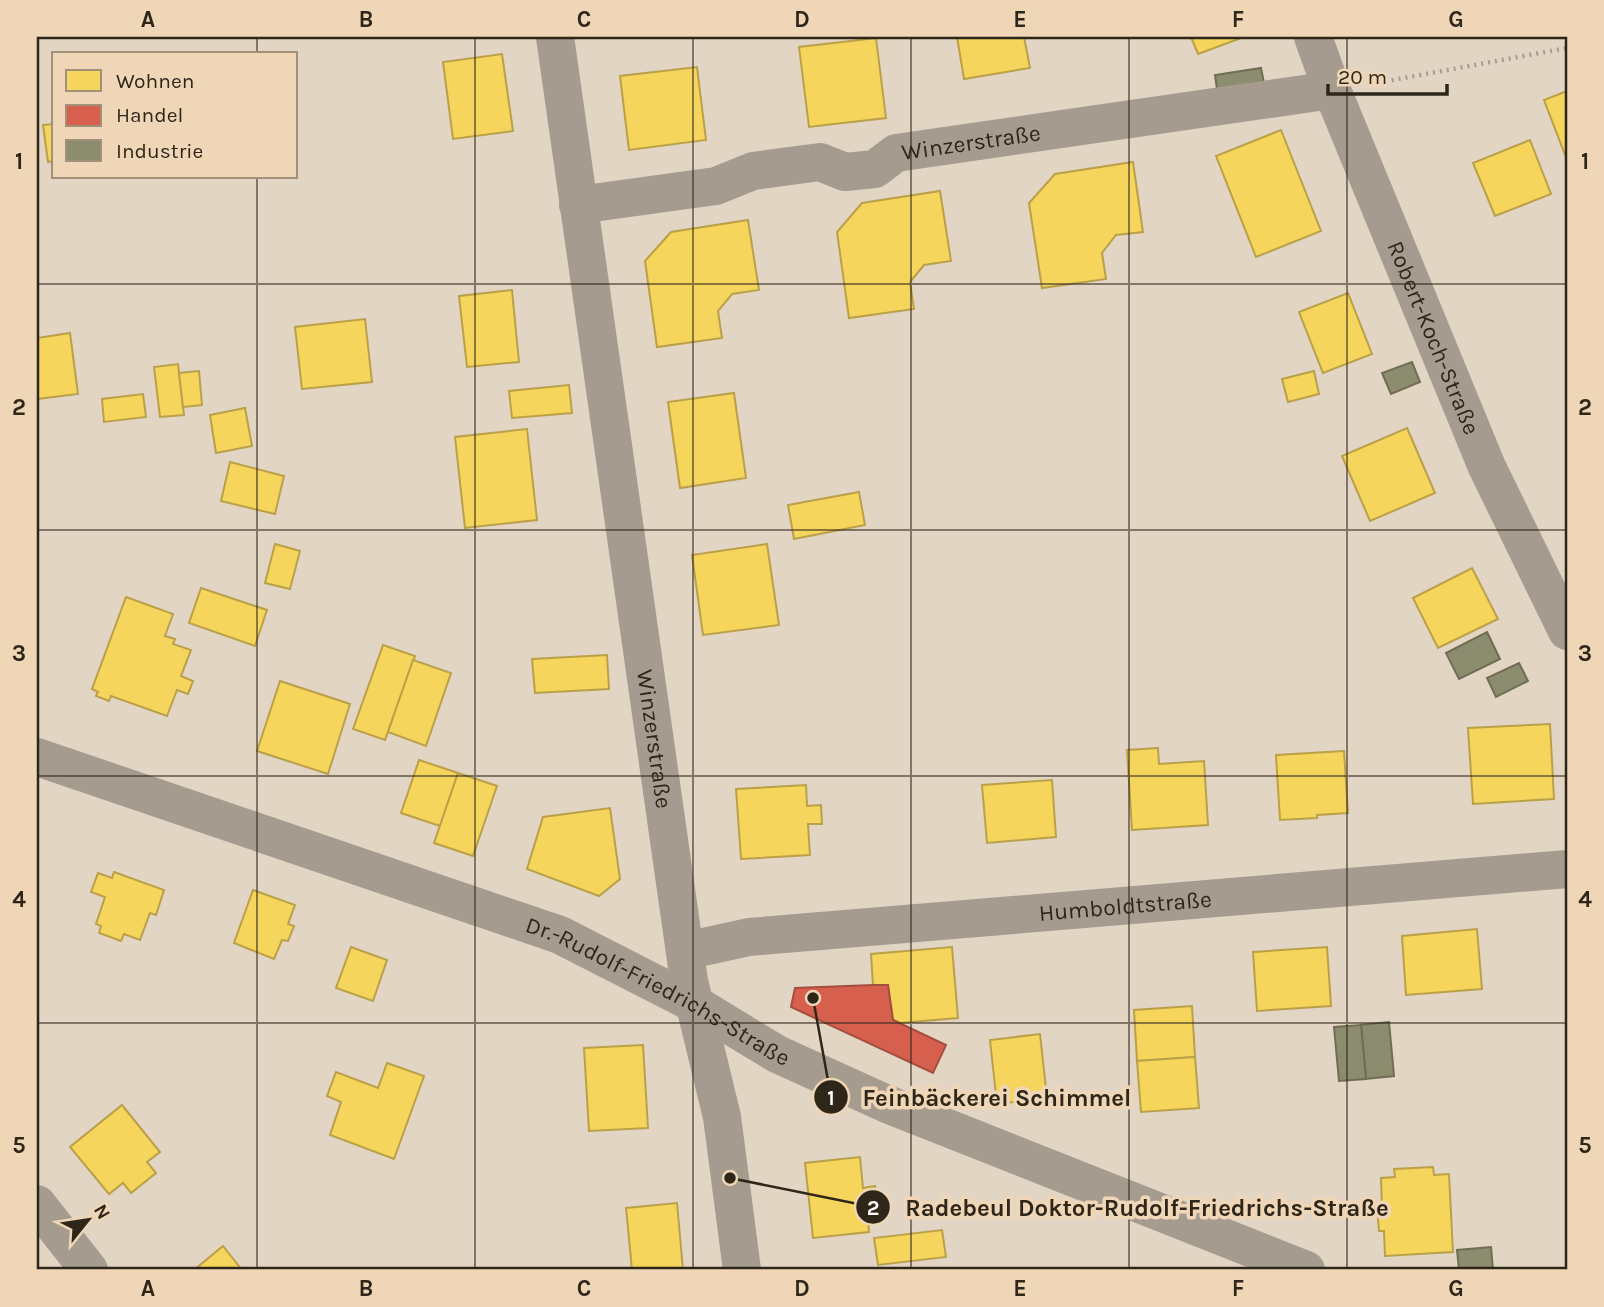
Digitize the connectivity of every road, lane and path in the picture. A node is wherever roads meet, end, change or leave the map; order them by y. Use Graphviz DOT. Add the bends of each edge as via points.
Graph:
graph roads {
  1 [pos="555,37"];
  2 [pos="1313,37"];
  3 [pos="1567,48"];
  4 [pos="1332,90"];
  5 [pos="578,205"];
  6 [pos="1567,631"];
  7 [pos="37,757"];
  8 [pos="1567,869"];
  9 [pos="685,951"];
  10 [pos="693,1003"];
  11 [pos="37,1204"];
  12 [pos="89,1270"];
  13 [pos="742,1270"];
  14 [pos="1306,1270"];
  1 -- 5 [label="street, Winzerstraße"];
  2 -- 4 [label="street, Robert-Koch-Straße"];
  3 -- 4 [label="path"];
  4 -- 5 [label="street, Winzerstraße" via="897,153 875,169 845,172 820,162 753,171 716,186"];
  4 -- 6 [label="street, Robert-Koch-Straße" via="1487,467"];
  5 -- 9 [label="street, Winzerstraße"];
  7 -- 10 [label="street, Dr.-Rudolf-Friedrichs-Straße" via="561,935"];
  8 -- 9 [label="street, Humboldtstraße" via="749,937"];
  9 -- 10 [label="street, Winzerstraße"];
  10 -- 13 [label="street, Winzerstraße" via="722,1117"];
  10 -- 14 [label="street, Dr.-Rudolf-Friedrichs-Straße" via="777,1054 887,1104"];
  11 -- 12 [label="street"];
}
